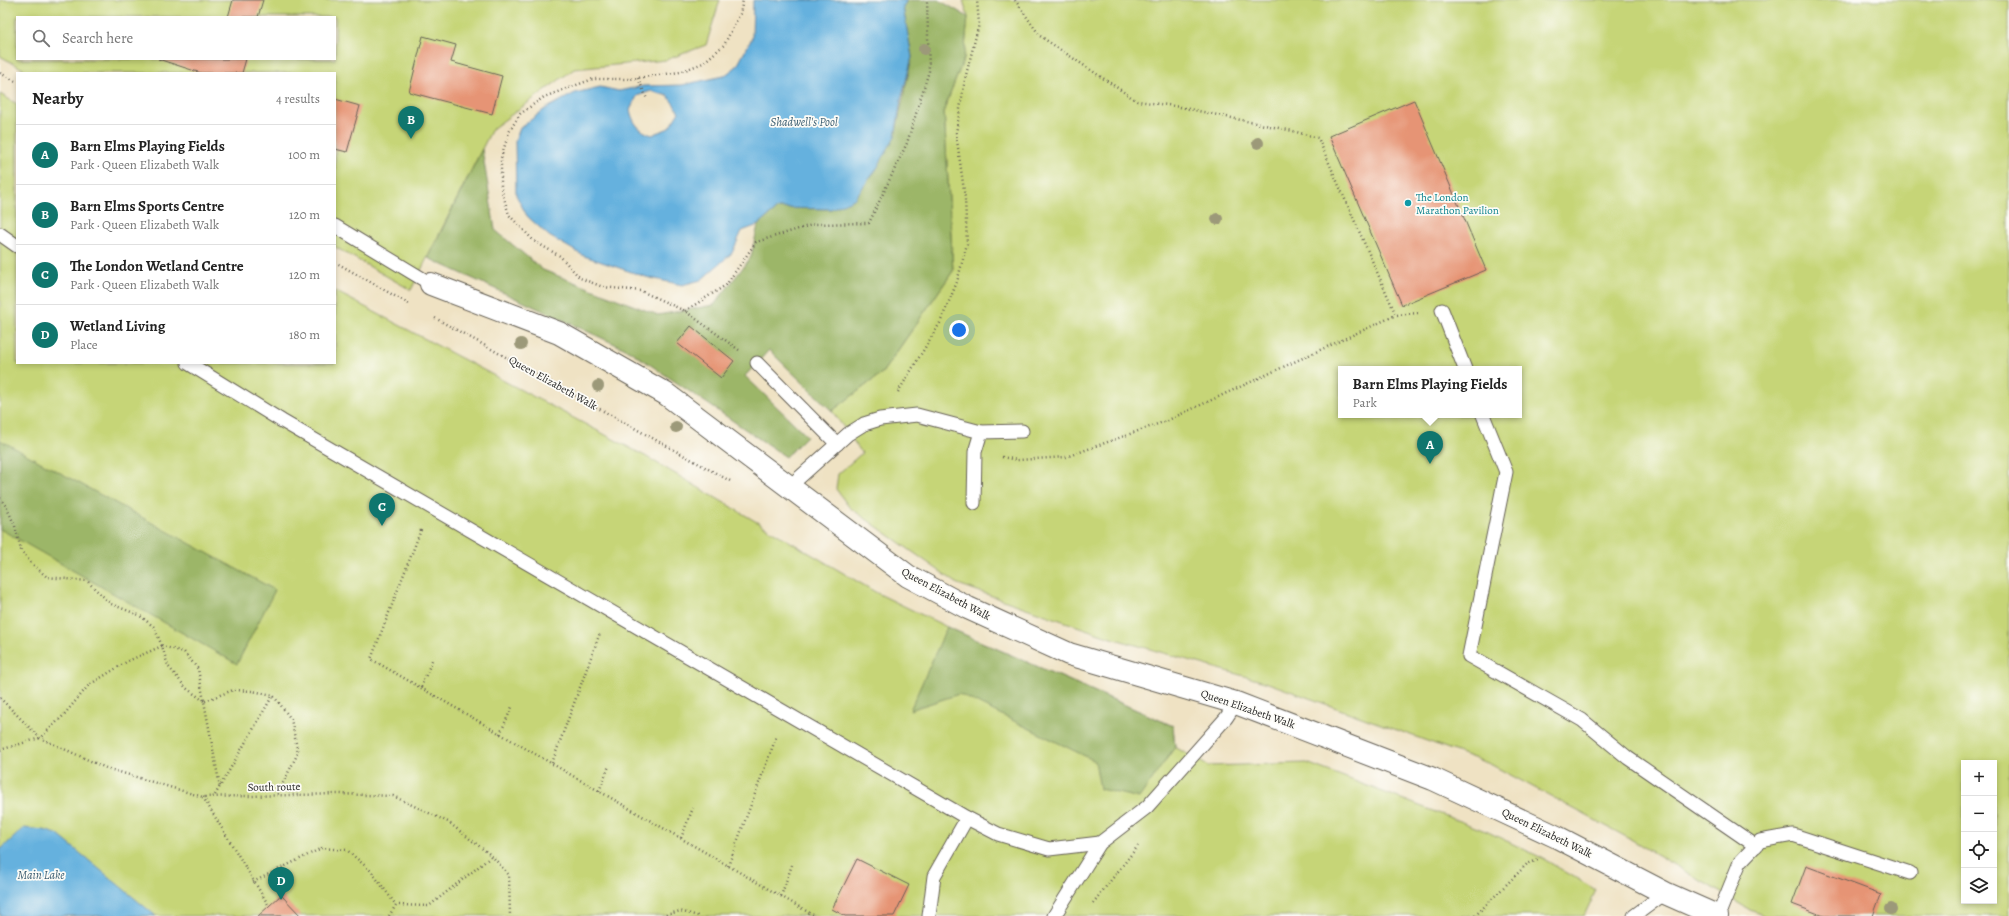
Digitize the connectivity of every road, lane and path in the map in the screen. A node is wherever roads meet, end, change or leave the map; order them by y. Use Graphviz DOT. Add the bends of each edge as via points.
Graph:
graph roads {
  1 [pos="743,0"];
  2 [pos="927,0"];
  3 [pos="977,0"];
  4 [pos="1015,0"];
  5 [pos="0,73"];
  6 [pos="638,78"];
  7 [pos="16,81"];
  8 [pos="647,99"];
  9 [pos="336,227"];
  10 [pos="0,234"];
  11 [pos="16,245"];
  12 [pos="336,263"];
  13 [pos="431,284"];
  14 [pos="413,306"];
  15 [pos="1442,310"];
  16 [pos="685,311"];
  17 [pos="1396,315"];
  18 [pos="434,317"];
  19 [pos="757,363"];
  20 [pos="190,364"];
  21 [pos="1464,366"];
  22 [pos="886,418"];
  23 [pos="1484,418"];
  24 [pos="981,432"];
  25 [pos="1022,432"];
  26 [pos="837,444"];
  27 [pos="975,452"];
  28 [pos="771,474"];
  29 [pos="790,486"];
  30 [pos="0,498"];
  31 [pos="974,503"];
  32 [pos="432,507"];
  33 [pos="611,611"];
  34 [pos="162,646"];
  35 [pos="433,658"];
  36 [pos="421,687"];
  37 [pos="273,695"];
  38 [pos="0,698"];
  39 [pos="204,701"];
  40 [pos="1236,703"];
  41 [pos="512,707"];
  42 [pos="788,714"];
  43 [pos="500,734"];
  44 [pos="40,738"];
  45 [pos="0,750"];
  46 [pos="552,764"];
  47 [pos="609,766"];
  48 [pos="220,787"];
  49 [pos="600,791"];
  50 [pos="277,794"];
  51 [pos="215,796"];
  52 [pos="203,797"];
  53 [pos="693,808"];
  54 [pos="967,818"];
  55 [pos="1127,823"];
  56 [pos="1557,837"];
  57 [pos="681,838"];
  58 [pos="1100,844"];
  59 [pos="1756,846"];
  60 [pos="492,856"];
  61 [pos="792,865"];
  62 [pos="728,866"];
  63 [pos="1910,873"];
  64 [pos="254,882"];
  65 [pos="1665,893"];
  66 [pos="781,896"];
  67 [pos="396,904"];
  68 [pos="1092,904"];
  69 [pos="269,906"];
  70 [pos="389,916"];
  71 [pos="510,916"];
  72 [pos="662,916"];
  73 [pos="698,916"];
  74 [pos="816,916"];
  75 [pos="929,916"];
  76 [pos="1054,916"];
  77 [pos="1475,916"];
  78 [pos="1634,916"];
  79 [pos="1718,916"];
  1 -- 6 [label="path" via="740,14 724,45 703,63 680,72"];
  2 -- 16 [label="path" via="929,71 907,143 869,223 815,224 756,242 726,284"];
  3 -- 22 [label="path" via="979,24 965,79 956,133 966,198 967,244 957,282 940,323 890,406"];
  4 -- 17 [label="path" via="1040,36 1137,101 1293,130 1318,138"];
  5 -- 7 [label="path"];
  6 -- 8 [label="path"];
  6 -- 16 [label="path" via="593,79 544,97 520,114 509,132 502,158 501,188 509,214 534,241 560,256 580,278 603,288 641,291"];
  9 -- 13 [label="lane"];
  10 -- 11 [label="lane"];
  12 -- 14 [label="path"];
  13 -- 28 [label="street, Queen Elizabeth Walk" via="559,333 666,394"];
  15 -- 17 [label="path"];
  15 -- 21 [label="lane"];
  16 -- 19 [label="path"];
  17 -- 27 [label="path" via="1166,421 1066,457 1017,460"];
  18 -- 28 [label="path, Queen Elizabeth Walk" via="746,490"];
  19 -- 26 [label="lane"];
  20 -- 32 [label="lane" via="282,421"];
  22 -- 24 [label="lane" via="917,415"];
  22 -- 26 [label="lane" via="864,424"];
  23 -- 59 [label="lane" via="1506,472 1469,656 1582,720 1628,758"];
  24 -- 25 [label="lane"];
  24 -- 27 [label="lane"];
  26 -- 29 [label="lane"];
  27 -- 31 [label="lane"];
  28 -- 29 [label="street, Queen Elizabeth Walk"];
  29 -- 40 [label="street, Queen Elizabeth Walk" via="908,576 968,608 1069,654"];
  30 -- 34 [label="path" via="15,526 21,550 47,577 87,581 111,604 139,615 154,627"];
  32 -- 33 [label="lane"];
  32 -- 36 [label="path" via="423,524 371,659"];
  33 -- 42 [label="lane"];
  33 -- 46 [label="path"];
  34 -- 39 [label="path" via="168,666 186,688"];
  34 -- 39 [label="path" via="184,652 198,669"];
  34 -- 44 [label="path" via="128,661 89,685"];
  35 -- 36 [label="path"];
  36 -- 43 [label="path"];
  37 -- 39 [label="path" via="233,690"];
  37 -- 48 [label="path"];
  37 -- 50 [label="path" via="291,718 298,753"];
  38 -- 44 [label="path, South route"];
  39 -- 48 [label="path"];
  40 -- 55 [label="lane" via="1226,718 1148,807"];
  40 -- 56 [label="street, Queen Elizabeth Walk" via="1433,779"];
  41 -- 43 [label="path"];
  42 -- 54 [label="lane"];
  42 -- 62 [label="path" via="778,732"];
  43 -- 46 [label="path"];
  44 -- 45 [label="path"];
  44 -- 52 [label="path, South route" via="106,768"];
  46 -- 49 [label="path"];
  47 -- 49 [label="path"];
  48 -- 51 [label="path"];
  49 -- 57 [label="path"];
  50 -- 51 [label="path, South route"];
  50 -- 60 [label="path, South route" via="393,796 448,822"];
  51 -- 52 [label="path, South route"];
  52 -- 64 [label="path"];
  53 -- 57 [label="path"];
  54 -- 58 [label="lane" via="998,834 1049,849"];
  54 -- 75 [label="lane" via="934,876"];
  55 -- 58 [label="lane"];
  55 -- 68 [label="path" via="1144,839"];
  56 -- 65 [label="street, Queen Elizabeth Walk"];
  56 -- 77 [label="path" via="1542,858 1527,864"];
  57 -- 62 [label="path"];
  58 -- 76 [label="lane"];
  59 -- 63 [label="lane" via="1760,841 1793,835"];
  59 -- 79 [label="lane" via="1740,862"];
  60 -- 67 [label="path" via="429,906"];
  60 -- 71 [label="path, South route" via="509,875"];
  61 -- 66 [label="path"];
  62 -- 66 [label="path"];
  64 -- 67 [label="path" via="322,848 347,850 371,871"];
  64 -- 69 [label="path"];
  65 -- 78 [label="lane"];
  65 -- 79 [label="street, Queen Elizabeth Walk"];
  66 -- 74 [label="path"];
  67 -- 70 [label="path"];
  72 -- 73 [label="path" via="680,911"];
}
